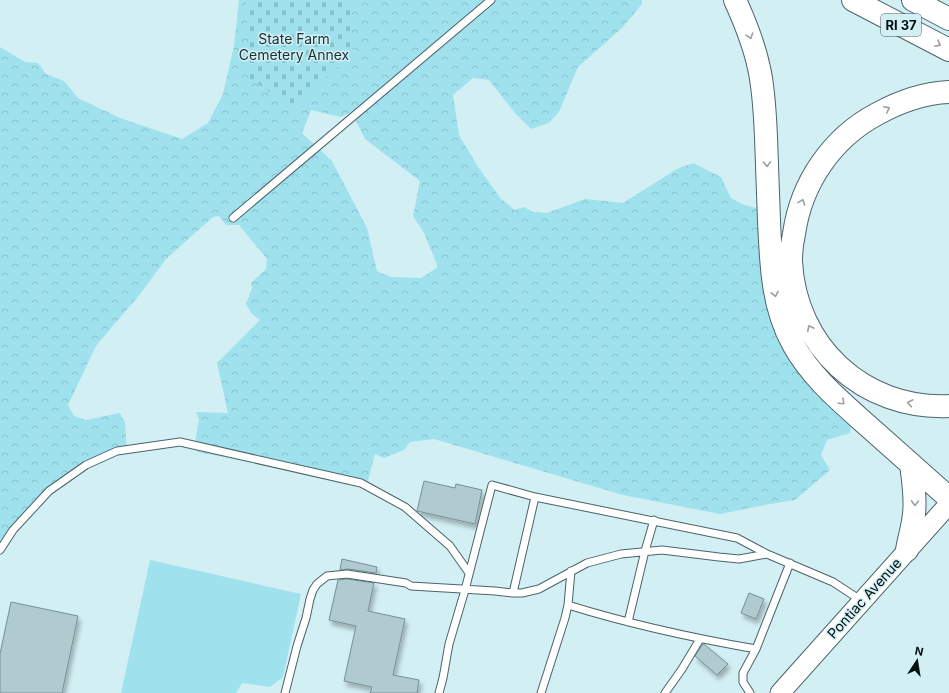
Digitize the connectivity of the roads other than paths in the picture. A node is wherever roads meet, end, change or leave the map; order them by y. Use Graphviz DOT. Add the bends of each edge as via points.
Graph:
graph roads {
  1 [pos="491,0"];
  2 [pos="734,0"];
  3 [pos="853,0"];
  4 [pos="913,0"];
  5 [pos="949,19"];
  6 [pos="949,50"];
  7 [pos="949,92"];
  8 [pos="234,218"];
  9 [pos="949,406"];
  10 [pos="911,464"];
  11 [pos="535,497"];
  12 [pos="949,498"];
  13 [pos="949,504"];
  14 [pos="654,520"];
  15 [pos="0,550"];
  16 [pos="907,550"];
  17 [pos="645,551"];
  18 [pos="767,554"];
  19 [pos="790,563"];
  20 [pos="571,571"];
  21 [pos="469,573"];
  22 [pos="465,590"];
  23 [pos="513,593"];
  24 [pos="862,601"];
  25 [pos="568,605"];
  26 [pos="628,622"];
  27 [pos="700,638"];
  28 [pos="756,649"];
  29 [pos="285,693"];
  30 [pos="439,693"];
  31 [pos="541,693"];
  32 [pos="664,693"];
  33 [pos="750,693"];
  34 [pos="780,693"];
  1 -- 8 [label="lane"];
  2 -- 10 [label="highway, one-way" via="749,34 762,84 771,262 780,316 800,356 818,380"];
  3 -- 6 [label="highway, RI 37, one-way"];
  4 -- 5 [label="highway, RI 37"];
  9 -- 7 [label="highway, one-way" via="925,405 891,398 857,381 836,363 817,341 806,321 795,291 791,260 792,243 802,200 819,167 841,140 868,119 900,103"];
  10 -- 12 [label="highway"];
  10 -- 16 [label="highway, one-way" via="915,502"];
  11 -- 14 [label="lane"];
  11 -- 21 [label="lane" via="492,485"];
  11 -- 23 [label="lane"];
  13 -- 16 [label="main road, Pontiac Avenue"];
  14 -- 17 [label="lane"];
  14 -- 18 [label="lane" via="738,538"];
  15 -- 21 [label="lane" via="13,530 49,491 86,465 117,451 180,442 361,483 405,507 450,546"];
  16 -- 24 [label="main road, Pontiac Avenue"];
  17 -- 18 [label="lane" via="662,550 740,559"];
  17 -- 20 [label="lane" via="587,562"];
  17 -- 26 [label="lane"];
  18 -- 19 [label="lane"];
  19 -- 24 [label="lane" via="833,582"];
  19 -- 28 [label="lane"];
  20 -- 23 [label="lane" via="540,588"];
  20 -- 25 [label="lane"];
  21 -- 22 [label="lane"];
  22 -- 23 [label="lane"];
  22 -- 29 [label="lane" via="411,586 406,583 347,574 327,576 313,590"];
  22 -- 30 [label="lane" via="449,644"];
  24 -- 34 [label="main road, Pontiac Avenue"];
  25 -- 26 [label="lane"];
  25 -- 31 [label="lane"];
  26 -- 27 [label="lane"];
  27 -- 28 [label="lane"];
  27 -- 32 [label="lane"];
  28 -- 33 [label="lane" via="743,672 743,682"];
}
